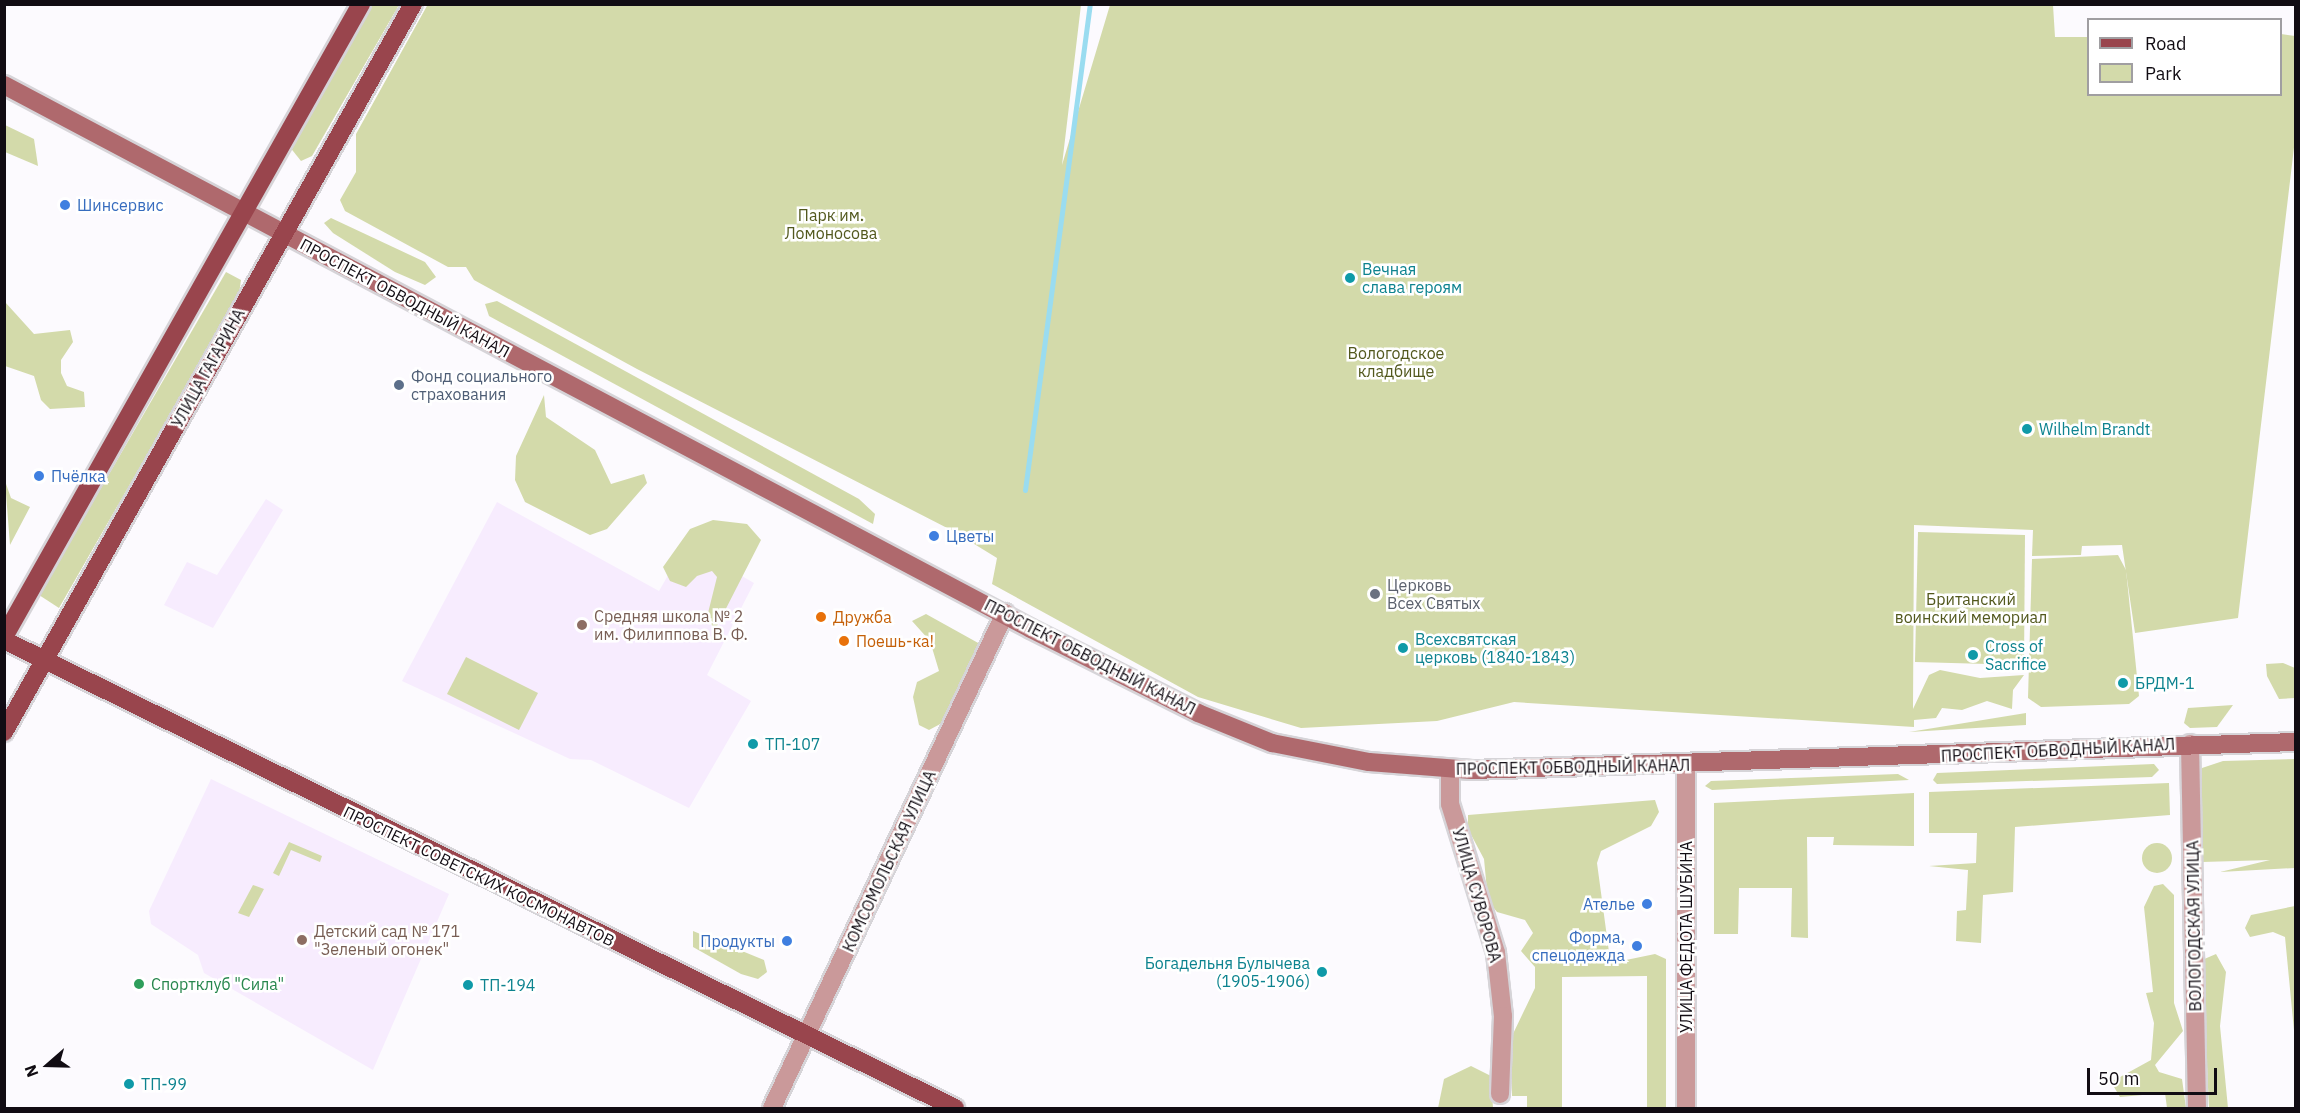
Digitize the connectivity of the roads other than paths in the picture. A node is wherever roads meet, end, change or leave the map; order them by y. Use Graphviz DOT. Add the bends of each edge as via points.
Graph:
graph roads {
  1 [pos="361,4"];
  2 [pos="413,4"];
  3 [pos="4,85"];
  4 [pos="245,212"];
  5 [pos="283,234"];
  6 [pos="1005,614"];
  7 [pos="4,639"];
  8 [pos="45,660"];
  9 [pos="4,732"];
  10 [pos="2295,742"];
  11 [pos="2190,744"];
  12 [pos="1686,766"];
  13 [pos="1450,769"];
  14 [pos="807,1036"];
  15 [pos="1500,1094"];
  16 [pos="771,1108"];
  17 [pos="955,1108"];
  18 [pos="1686,1108"];
  19 [pos="2197,1108"];
  1 -- 4 [label="main road"];
  2 -- 5 [label="main road, УЛИЦА ГАГАРИНА"];
  3 -- 4 [label="main road, ПРОСПЕКТ ОБВОДНЫЙ КАНАЛ"];
  4 -- 5 [label="main road, ПРОСПЕКТ ОБВОДНЫЙ КАНАЛ"];
  4 -- 7 [label="main road"];
  5 -- 6 [label="main road, ПРОСПЕКТ ОБВОДНЫЙ КАНАЛ"];
  5 -- 8 [label="main road, УЛИЦА ГАГАРИНА"];
  6 -- 13 [label="main road, ПРОСПЕКТ ОБВОДНЫЙ КАНАЛ" via="1198,713 1272,743 1351,760"];
  6 -- 14 [label="street, КОМСОМОЛЬСКАЯ УЛИЦА"];
  7 -- 8 [label="main road, ПРОСПЕКТ СОВЕТСКИХ КОСМОНАВТОВ"];
  8 -- 9 [label="main road, УЛИЦА ГАГАРИНА"];
  8 -- 14 [label="main road, ПРОСПЕКТ СОВЕТСКИХ КОСМОНАВТОВ"];
  10 -- 11 [label="main road, ПРОСПЕКТ ОБВОДНЫЙ КАНАЛ"];
  11 -- 12 [label="main road, ПРОСПЕКТ ОБВОДНЫЙ КАНАЛ"];
  11 -- 19 [label="street, ВОЛОГОДСКАЯ УЛИЦА"];
  12 -- 13 [label="main road, ПРОСПЕКТ ОБВОДНЫЙ КАНАЛ"];
  12 -- 18 [label="street, УЛИЦА ФЕДОТА ШУБИНА"];
  13 -- 15 [label="street, УЛИЦА СУВОРОВА" via="1450,804 1496,953 1503,1017"];
  14 -- 16 [label="street, КОМСОМОЛЬСКАЯ УЛИЦА"];
  14 -- 17 [label="main road, ПРОСПЕКТ СОВЕТСКИХ КОСМОНАВТОВ"];
}
